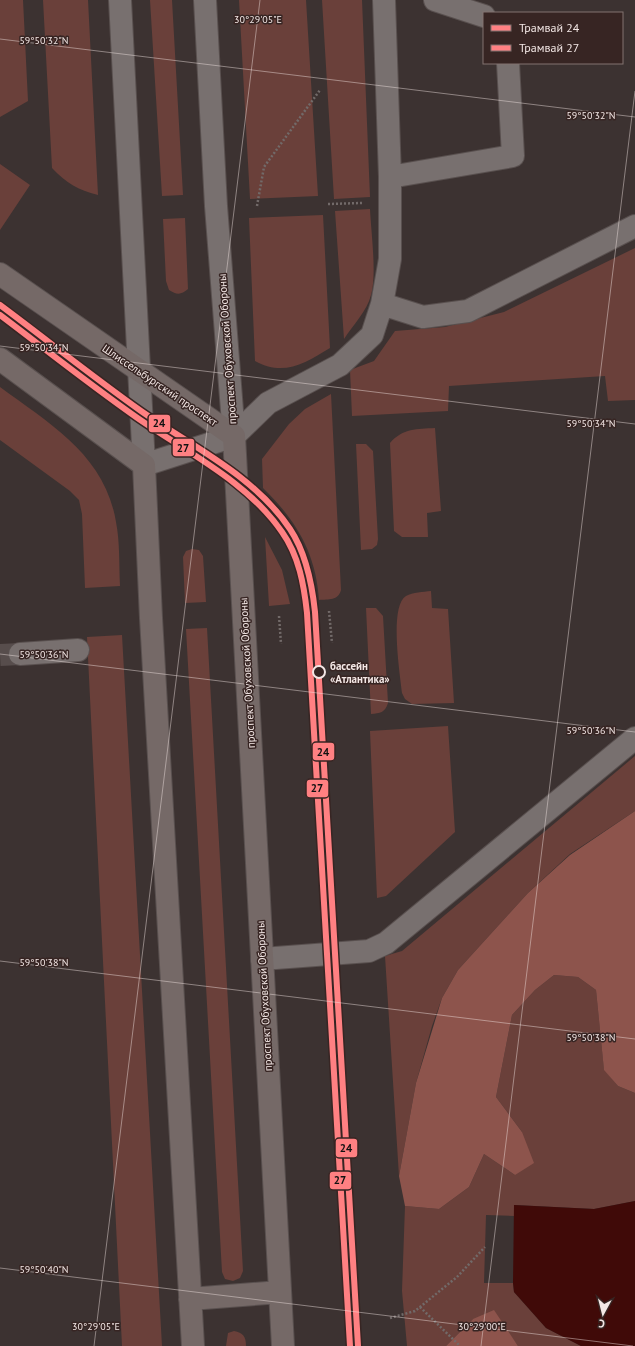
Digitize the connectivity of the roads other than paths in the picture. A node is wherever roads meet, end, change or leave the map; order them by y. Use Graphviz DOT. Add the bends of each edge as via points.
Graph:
graph roads {
  1 [pos="120,0"];
  2 [pos="205,0"];
  3 [pos="384,0"];
  4 [pos="436,0"];
  5 [pos="483,16"];
  6 [pos="508,64"];
  7 [pos="390,177"];
  8 [pos="635,226"];
  9 [pos="0,274"];
  10 [pos="382,304"];
  11 [pos="0,359"];
  12 [pos="140,372"];
  13 [pos="234,436"];
  14 [pos="144,465"];
  15 [pos="78,650"];
  16 [pos="20,654"];
  17 [pos="635,738"];
  18 [pos="262,960"];
  19 [pos="280,1292"];
  20 [pos="190,1299"];
  21 [pos="193,1346"];
  22 [pos="283,1346"];
  1 -- 12 [label="street"];
  2 -- 13 [label="street, проспект Обуховской Обороны" via="216,206"];
  3 -- 7 [label="street"];
  4 -- 5 [label="street"];
  6 -- 7 [label="street" via="513,156"];
  7 -- 10 [label="street" via="390,259"];
  8 -- 10 [label="street" via="468,312 423,317"];
  9 -- 12 [label="main road, Шлиссельбургский проспект"];
  10 -- 13 [label="street" via="372,335 340,366 268,403"];
  11 -- 14 [label="main road"];
  12 -- 13 [label="main road, Шлиссельбургский проспект"];
  12 -- 14 [label="street"];
  13 -- 14 [label="street, Шлиссельбургский проспект"];
  13 -- 18 [label="main road, проспект Обуховской Обороны"];
  14 -- 20 [label="main road"];
  15 -- 16 [label="street"];
  17 -- 18 [label="street" via="386,943 370,951"];
  18 -- 19 [label="main road, проспект Обуховской Обороны"];
  19 -- 20 [label="main road"];
  19 -- 22 [label="main road, проспект Обуховской Обороны"];
  20 -- 21 [label="main road"];
}
